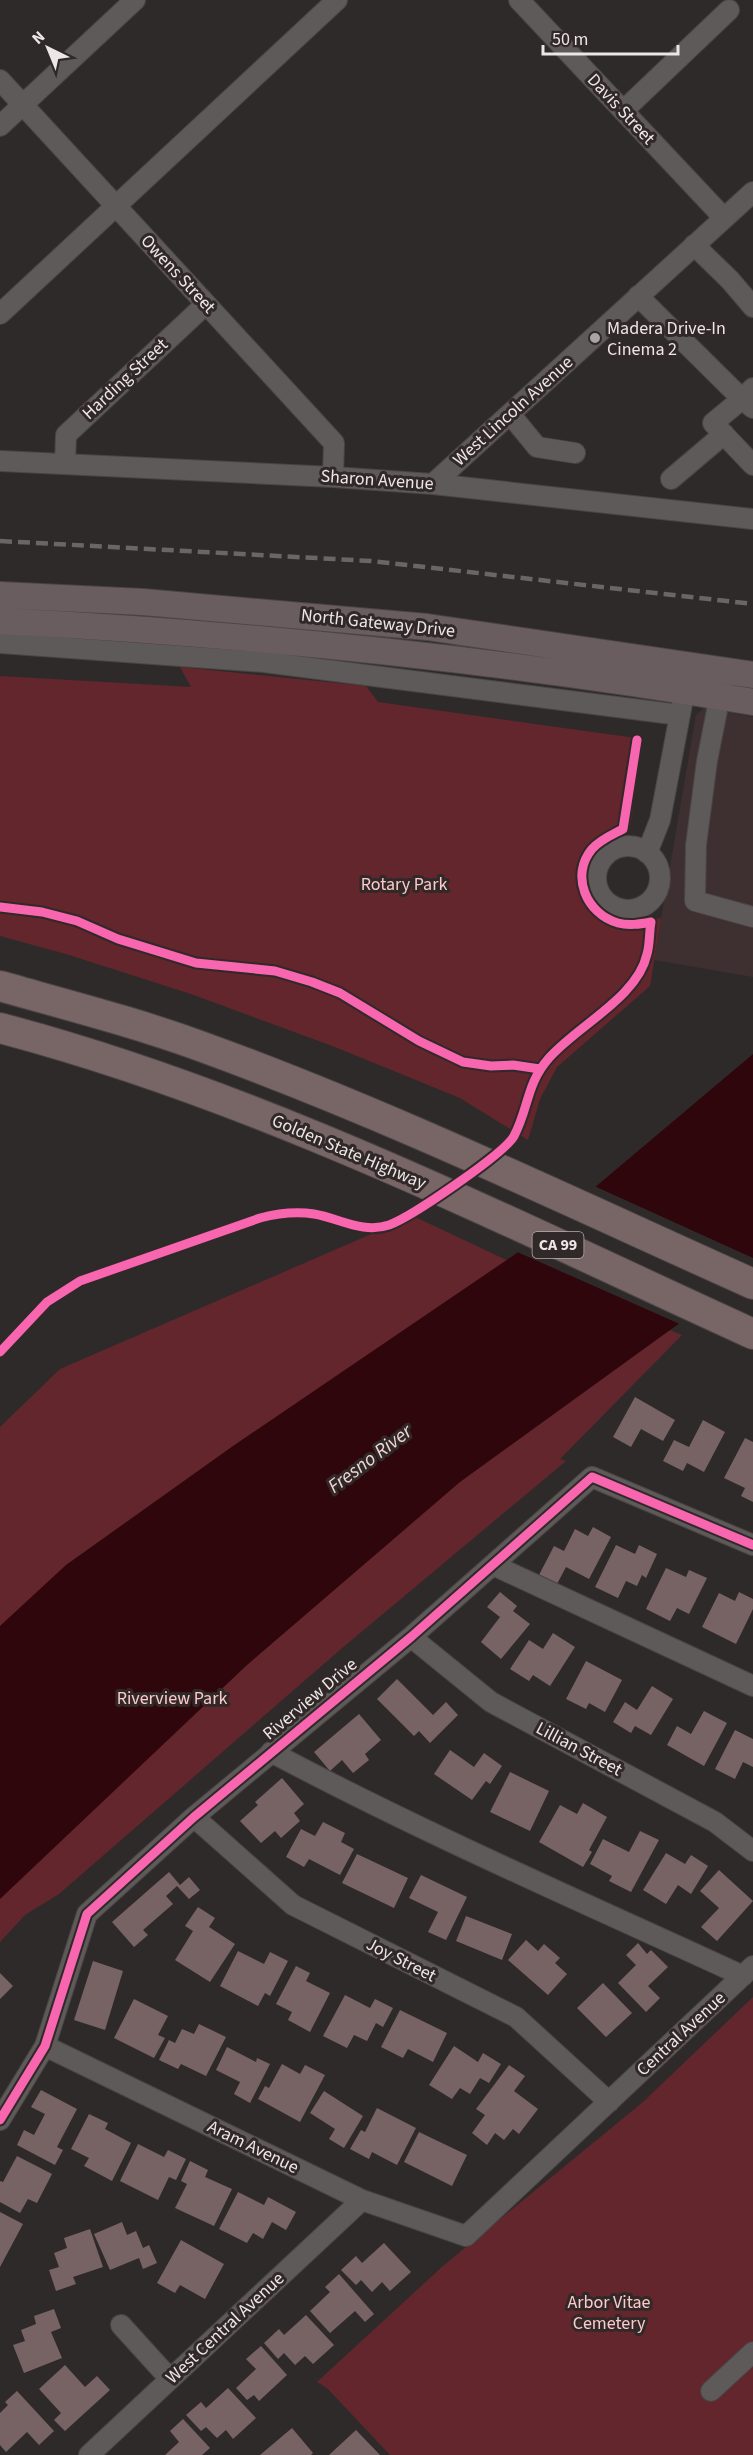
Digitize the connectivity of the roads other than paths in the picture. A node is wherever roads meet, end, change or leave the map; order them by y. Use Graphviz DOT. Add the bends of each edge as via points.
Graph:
graph roads {
  1 [pos="135,0"];
  2 [pos="338,0"];
  3 [pos="529,3"];
  4 [pos="729,10"];
  5 [pos="0,80"];
  6 [pos="22,105"];
  7 [pos="623,111"];
  8 [pos="0,126"];
  9 [pos="753,192"];
  10 [pos="116,206"];
  11 [pos="724,218"];
  12 [pos="694,245"];
  13 [pos="638,297"];
  14 [pos="206,304"];
  15 [pos="753,307"];
  16 [pos="0,314"];
  17 [pos="749,398"];
  18 [pos="510,414"];
  19 [pos="724,434"];
  20 [pos="575,453"];
  21 [pos="0,461"];
  22 [pos="65,464"];
  23 [pos="753,465"];
  24 [pos="333,477"];
  25 [pos="671,479"];
  26 [pos="433,484"];
  27 [pos="753,519"];
  28 [pos="0,595"];
  29 [pos="263,612"];
  30 [pos="0,621"];
  31 [pos="0,644"];
  32 [pos="264,650"];
  33 [pos="688,664"];
  34 [pos="724,670"];
  35 [pos="753,675"];
  36 [pos="721,696"];
  37 [pos="753,702"];
  38 [pos="682,703"];
  39 [pos="647,853"];
  40 [pos="753,917"];
  41 [pos="0,986"];
  42 [pos="0,1028"];
  43 [pos="753,1284"];
  44 [pos="753,1334"];
  45 [pos="753,1545"];
  46 [pos="493,1565"];
  47 [pos="411,1637"];
  48 [pos="753,1686"];
  49 [pos="271,1752"];
  50 [pos="194,1817"];
  51 [pos="753,1851"];
  52 [pos="748,1971"];
  53 [pos="45,2046"];
  54 [pos="609,2102"];
  55 [pos="0,2120"];
  56 [pos="362,2200"];
  57 [pos="121,2325"];
  58 [pos="753,2352"];
  59 [pos="170,2379"];
  60 [pos="711,2391"];
  61 [pos="89,2455"];
  1 -- 6 [label="street"];
  2 -- 10 [label="street"];
  3 -- 7 [label="street, Davis Street"];
  4 -- 7 [label="street"];
  5 -- 6 [label="street, Owens Street"];
  6 -- 8 [label="street"];
  6 -- 10 [label="street, Owens Street"];
  7 -- 11 [label="street, Davis Street"];
  9 -- 11 [label="street, West Lincoln Avenue"];
  10 -- 14 [label="street, Owens Street"];
  10 -- 16 [label="street"];
  11 -- 12 [label="street, West Lincoln Avenue"];
  12 -- 13 [label="street, West Lincoln Avenue"];
  12 -- 15 [label="street"];
  13 -- 17 [label="street"];
  13 -- 18 [label="street, West Lincoln Avenue"];
  14 -- 22 [label="street, Harding Street" via="66,435"];
  14 -- 24 [label="street, Owens Street" via="334,443"];
  17 -- 19 [label="street" via="713,423"];
  18 -- 20 [label="street" via="537,447"];
  18 -- 26 [label="street, West Lincoln Avenue"];
  19 -- 23 [label="street"];
  19 -- 25 [label="street"];
  21 -- 22 [label="street, Sharon Avenue"];
  22 -- 24 [label="street, Sharon Avenue"];
  24 -- 26 [label="street, Sharon Avenue"];
  26 -- 27 [label="street, Sharon Avenue"];
  28 -- 29 [label="main road, North Gateway Drive"];
  29 -- 32 [label="street"];
  29 -- 33 [label="main road, North Gateway Drive" via="427,627"];
  30 -- 32 [label="main road, North Gateway Drive" via="140,628"];
  31 -- 32 [label="street"];
  32 -- 38 [label="main road, North Gateway Drive" via="437,655"];
  33 -- 34 [label="main road, North Gateway Drive"];
  33 -- 38 [label="street"];
  34 -- 35 [label="main road, North Gateway Drive"];
  34 -- 36 [label="street"];
  36 -- 37 [label="main road, North Gateway Drive"];
  36 -- 38 [label="main road, North Gateway Drive"];
  36 -- 40 [label="street" via="696,844 694,901"];
  38 -- 39 [label="street" via="660,820"];
  41 -- 43 [label="highway, CA 99" via="118,1018 399,1125"];
  42 -- 44 [label="highway, Golden State Highway / CA 99" via="169,1079 363,1156"];
  45 -- 46 [label="street, Riverview Drive" via="592,1477"];
  46 -- 47 [label="street, Riverview Drive"];
  46 -- 48 [label="street"];
  47 -- 49 [label="street, Riverview Drive"];
  47 -- 51 [label="street, Lillian Street" via="491,1702 716,1822"];
  49 -- 50 [label="street, Riverview Drive"];
  49 -- 52 [label="street" via="541,1884"];
  50 -- 53 [label="street, Riverview Drive" via="87,1914"];
  50 -- 54 [label="street, Joy Street" via="293,1905 516,2017"];
  52 -- 54 [label="street, Central Avenue"];
  53 -- 55 [label="street, Riverview Drive"];
  53 -- 56 [label="street, Aram Avenue"];
  54 -- 56 [label="street, Aram Avenue" via="466,2236"];
  56 -- 59 [label="street, West Central Avenue"];
  57 -- 59 [label="street"];
  58 -- 60 [label="street"];
  59 -- 61 [label="street, West Central Avenue"];
}
